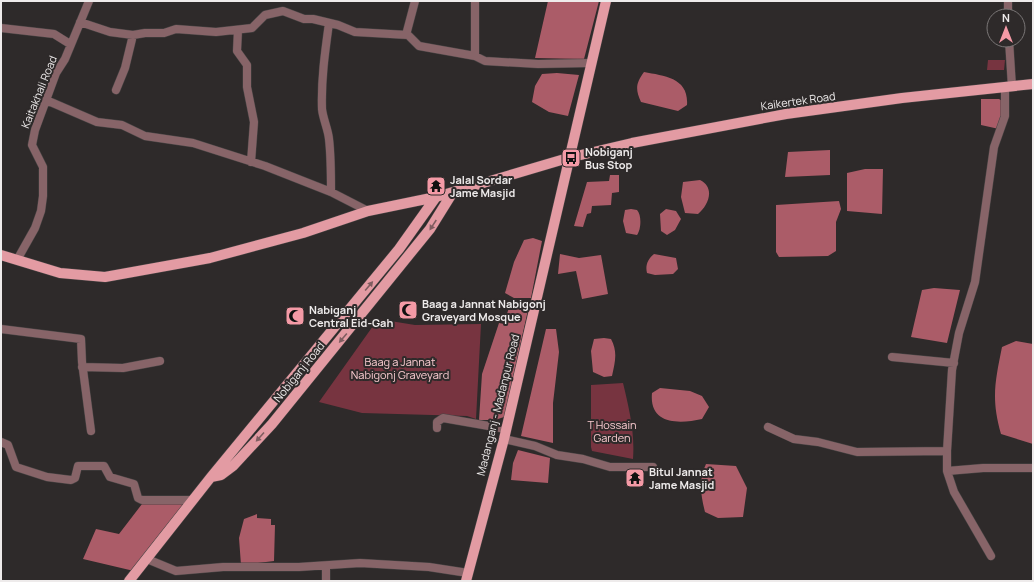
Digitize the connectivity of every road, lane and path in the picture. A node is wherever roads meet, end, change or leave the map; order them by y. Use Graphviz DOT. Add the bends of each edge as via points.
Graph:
graph roads {
  1 [pos="89,1"];
  2 [pos="415,1"];
  3 [pos="475,1"];
  4 [pos="606,1"];
  5 [pos="80,22"];
  6 [pos="328,23"];
  7 [pos="1,28"];
  8 [pos="238,30"];
  9 [pos="133,35"];
  10 [pos="406,35"];
  11 [pos="70,44"];
  12 [pos="1009,48"];
  13 [pos="475,56"];
  14 [pos="591,63"];
  15 [pos="1033,84"];
  16 [pos="1008,87"];
  17 [pos="116,90"];
  18 [pos="46,100"];
  19 [pos="568,158"];
  20 [pos="251,162"];
  21 [pos="331,192"];
  22 [pos="452,192"];
  23 [pos="436,197"];
  24 [pos="368,211"];
  25 [pos="1,255"];
  26 [pos="17,260"];
  27 [pos="1,329"];
  28 [pos="892,357"];
  29 [pos="160,361"];
  30 [pos="954,363"];
  31 [pos="82,366"];
  32 [pos="768,427"];
  33 [pos="436,428"];
  34 [pos="506,429"];
  35 [pos="91,431"];
  36 [pos="504,439"];
  37 [pos="1,442"];
  38 [pos="947,451"];
  39 [pos="653,467"];
  40 [pos="1033,468"];
  41 [pos="947,472"];
  42 [pos="210,478"];
  43 [pos="192,500"];
  44 [pos="992,556"];
  45 [pos="147,559"];
  46 [pos="326,566"];
  47 [pos="467,577"];
  48 [pos="129,581"];
  49 [pos="326,581"];
  1 -- 5 [label="street, Kaitakhali Road"];
  2 -- 10 [label="street"];
  3 -- 13 [label="street"];
  4 -- 14 [label="main road, Madanganj - Madanpur Road"];
  5 -- 9 [label="street" via="110,32"];
  5 -- 11 [label="street, Kaitakhali Road"];
  6 -- 8 [label="street" via="304,19 281,11 265,15 252,28"];
  6 -- 10 [label="street" via="355,32"];
  6 -- 21 [label="street" via="322,68 322,108 329,139"];
  7 -- 11 [label="street" via="54,34"];
  8 -- 9 [label="street" via="216,32 176,29 164,33"];
  8 -- 20 [label="street" via="237,51 247,65 247,86 254,122"];
  9 -- 17 [label="street" via="125,68"];
  10 -- 13 [label="street" via="419,46"];
  11 -- 18 [label="street, Kaitakhali Road"];
  12 -- 16 [label="street"];
  13 -- 14 [label="street" via="485,62"];
  14 -- 19 [label="main road, Madanganj - Madanpur Road"];
  15 -- 16 [label="main road, Kaikertek Road"];
  16 -- 19 [label="main road, Kaikertek Road" via="786,114 632,143"];
  16 -- 30 [label="street" via="1005,116 994,147 975,282 958,334"];
  18 -- 20 [label="street" via="80,113 87,119 122,125 145,136 193,143"];
  18 -- 26 [label="street, Kaitakhali Road" via="32,145 43,167 41,211 35,228"];
  19 -- 22 [label="main road, Kaikertek Road"];
  19 -- 34 [label="main road, Madanganj - Madanpur Road"];
  20 -- 21 [label="street"];
  21 -- 24 [label="street"];
  22 -- 23 [label="main road, Kaikertek Road"];
  22 -- 42 [label="main road, Nobiganj Road, one-way" via="430,229 272,424 232,466 221,475"];
  23 -- 24 [label="main road, Kaikertek Road"];
  42 -- 23 [label="main road, Nobiganj Road, one-way" via="399,249"];
  24 -- 26 [label="main road, Kaikertek Road" via="303,233 210,258 105,277 60,273"];
  25 -- 26 [label="main road, Kaikertek Road"];
  27 -- 31 [label="street" via="81,339"];
  28 -- 30 [label="street"];
  29 -- 31 [label="street" via="123,368"];
  30 -- 38 [label="street" via="948,406"];
  31 -- 35 [label="street"];
  32 -- 38 [label="street" via="794,439 857,452"];
  33 -- 34 [label="street" via="436,422 443,418"];
  34 -- 36 [label="main road, Madanganj - Madanpur Road"];
  36 -- 39 [label="street" via="535,446 557,456 583,459 610,467"];
  36 -- 47 [label="main road, Madanganj - Madanpur Road"];
  37 -- 43 [label="street" via="8,445 16,467 23,470 71,480 75,478 78,466 104,466 110,477 134,484 138,498 142,500"];
  38 -- 41 [label="street"];
  40 -- 41 [label="street" via="983,468"];
  41 -- 44 [label="street" via="964,511"];
  42 -- 43 [label="main road, Nobiganj Road"];
  43 -- 45 [label="main road, Nobiganj Road"];
  45 -- 46 [label="street" via="176,571 223,567"];
  45 -- 48 [label="main road, Nobiganj Road"];
  46 -- 47 [label="street" via="360,563 430,567"];
  46 -- 49 [label="street"];
}
